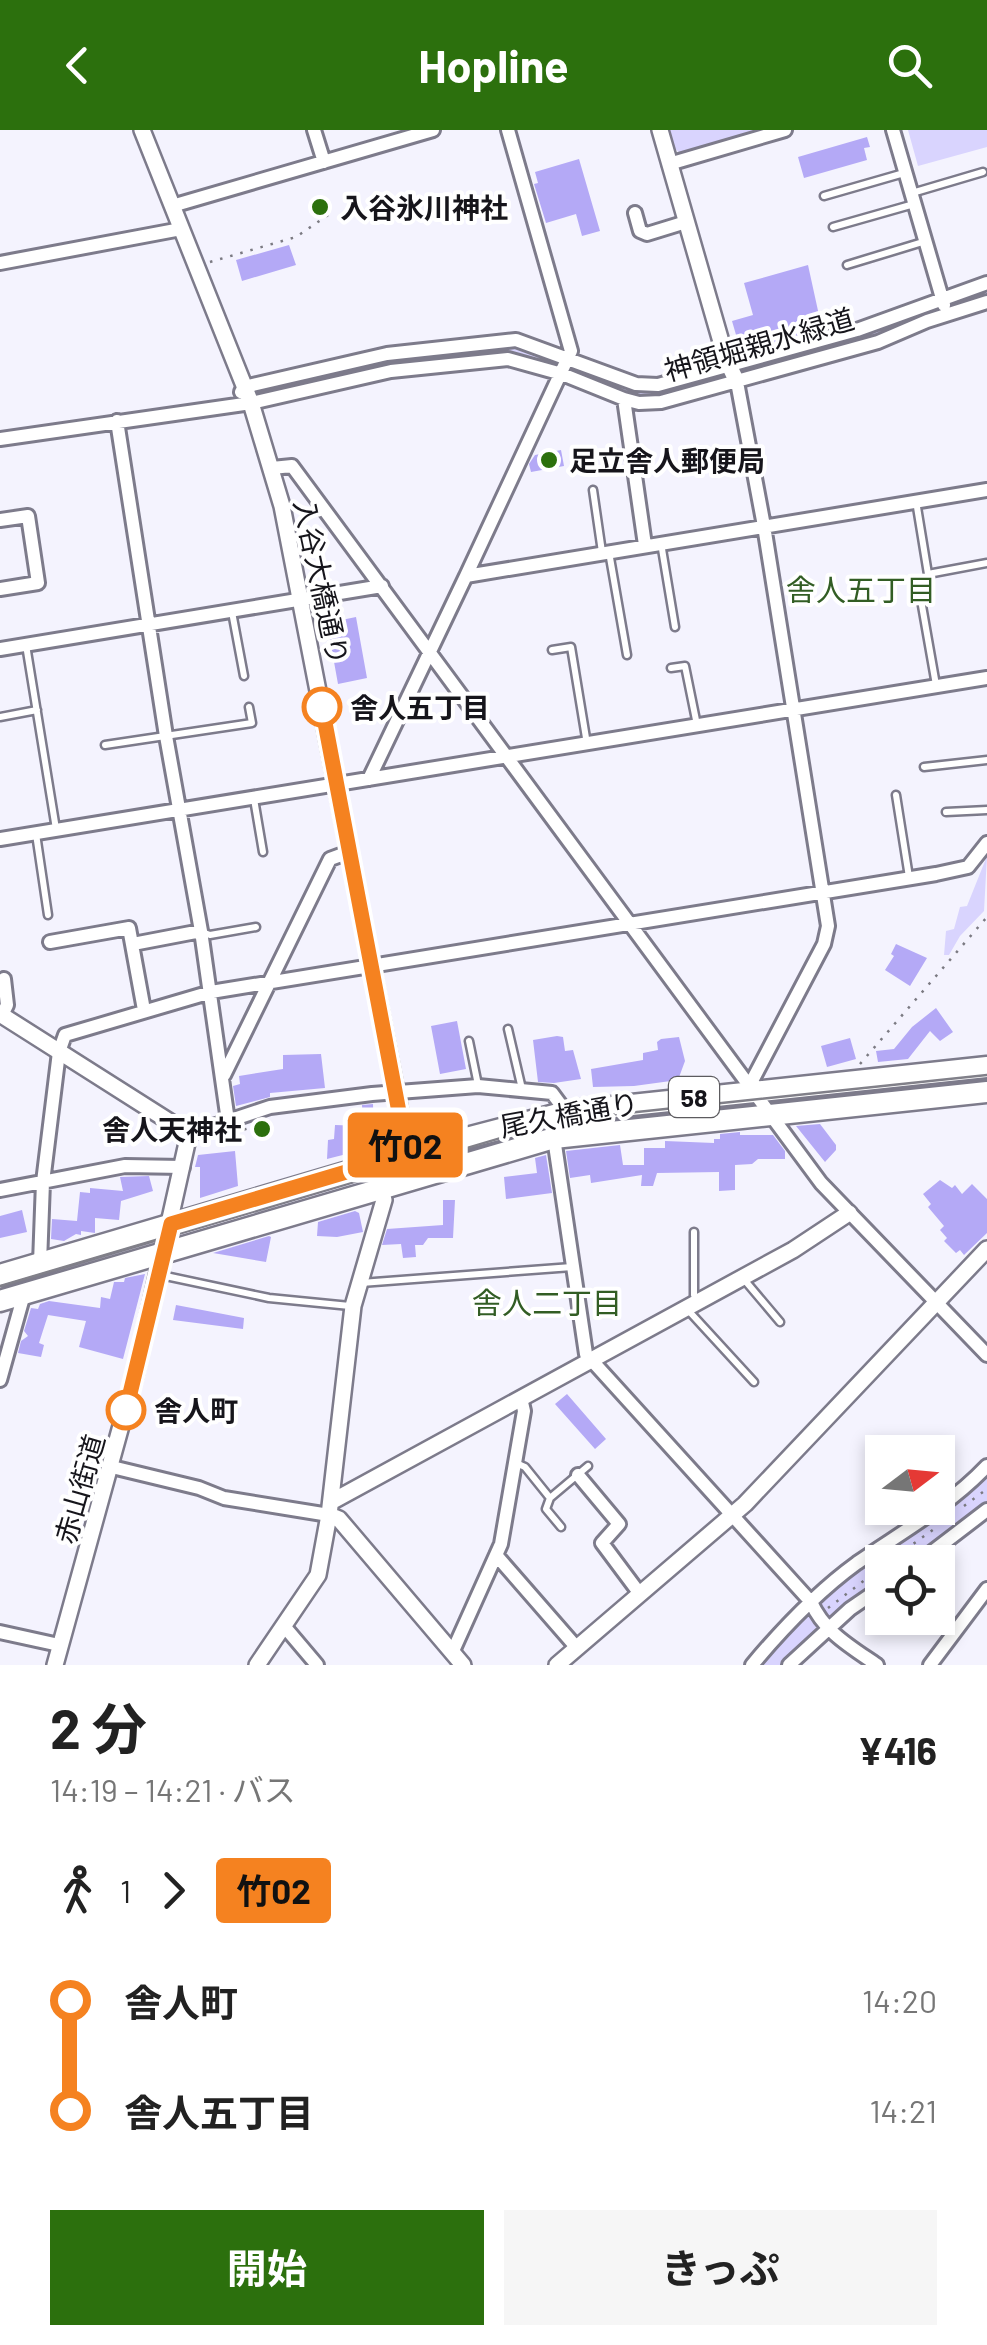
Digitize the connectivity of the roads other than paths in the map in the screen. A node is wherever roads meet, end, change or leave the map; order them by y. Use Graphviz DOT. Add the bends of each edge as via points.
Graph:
graph roads {
  1 [pos="142,130"];
  2 [pos="314,130"];
  3 [pos="433,130"];
  4 [pos="508,130"];
  5 [pos="660,130"];
  6 [pos="785,130"];
  7 [pos="893,130"];
  8 [pos="324,162"];
  9 [pos="670,164"];
  10 [pos="983,172"];
  11 [pos="906,173"];
  12 [pos="824,196"];
  13 [pos="913,198"];
  14 [pos="172,206"];
  15 [pos="635,213"];
  16 [pos="686,222"];
  17 [pos="833,227"];
  18 [pos="181,229"];
  19 [pos="926,241"];
  20 [pos="0,263"];
  21 [pos="847,265"];
  22 [pos="987,283"];
  23 [pos="942,298"];
  24 [pos="987,302"];
  25 [pos="947,314"];
  26 [pos="570,358"];
  27 [pos="730,366"];
  28 [pos="562,374"];
  29 [pos="737,382"];
  30 [pos="244,387"];
  31 [pos="624,398"];
  32 [pos="243,403"];
  33 [pos="117,421"];
  34 [pos="0,439"];
  35 [pos="272,468"];
  36 [pos="593,490"];
  37 [pos="987,490"];
  38 [pos="916,502"];
  39 [pos="0,520"];
  40 [pos="764,526"];
  41 [pos="661,542"];
  42 [pos="645,545"];
  43 [pos="605,552"];
  44 [pos="987,564"];
  45 [pos="466,576"];
  46 [pos="382,586"];
  47 [pos="0,589"];
  48 [pos="921,600"];
  49 [pos="302,601"];
  50 [pos="232,612"];
  51 [pos="149,625"];
  52 [pos="675,627"];
  53 [pos="26,644"];
  54 [pos="0,649"];
  55 [pos="552,650"];
  56 [pos="430,651"];
  57 [pos="627,655"];
  58 [pos="672,668"];
  59 [pos="244,676"];
  60 [pos="987,678"];
  61 [pos="936,686"];
  62 [pos="249,707"];
  63 [pos="37,710"];
  64 [pos="793,710"];
  65 [pos="0,717"];
  66 [pos="697,726"];
  67 [pos="166,736"];
  68 [pos="105,744"];
  69 [pos="587,744"];
  70 [pos="509,757"];
  71 [pos="987,760"];
  72 [pos="924,767"];
  73 [pos="368,779"];
  74 [pos="337,784"];
  75 [pos="896,796"];
  76 [pos="254,798"];
  77 [pos="180,810"];
  78 [pos="987,810"];
  79 [pos="946,812"];
  80 [pos="56,829"];
  81 [pos="36,833"];
  82 [pos="0,839"];
  83 [pos="987,843"];
  84 [pos="263,852"];
  85 [pos="349,852"];
  86 [pos="909,878"];
  87 [pos="822,892"];
  88 [pos="48,915"];
  89 [pos="631,924"];
  90 [pos="256,927"];
  91 [pos="201,931"];
  92 [pos="50,942"];
  93 [pos="132,944"];
  94 [pos="371,966"];
  95 [pos="4,979"];
  96 [pos="272,982"];
  97 [pos="210,992"];
  98 [pos="144,1010"];
  99 [pos="1,1015"];
  100 [pos="508,1029"];
  101 [pos="470,1040"];
  102 [pos="59,1052"];
  103 [pos="987,1067"];
  104 [pos="223,1078"];
  105 [pos="478,1086"];
  106 [pos="522,1088"];
  107 [pos="755,1090"];
  108 [pos="396,1092"];
  109 [pos="987,1092"];
  110 [pos="566,1112"];
  111 [pos="772,1113"];
  112 [pos="228,1121"];
  113 [pos="190,1134"];
  114 [pos="554,1138"];
  115 [pos="407,1154"];
  116 [pos="376,1164"];
  117 [pos="184,1167"];
  118 [pos="413,1179"];
  119 [pos="43,1182"];
  120 [pos="382,1188"];
  121 [pos="0,1190"];
  122 [pos="850,1213"];
  123 [pos="171,1224"];
  124 [pos="694,1232"];
  125 [pos="987,1249"];
  126 [pos="165,1253"];
  127 [pos="40,1264"];
  128 [pos="572,1267"];
  129 [pos="0,1275"];
  130 [pos="160,1275"];
  131 [pos="742,1276"];
  132 [pos="360,1283"];
  133 [pos="24,1294"];
  134 [pos="0,1301"];
  135 [pos="934,1301"];
  136 [pos="692,1305"];
  137 [pos="353,1306"];
  138 [pos="780,1322"];
  139 [pos="987,1355"];
  140 [pos="590,1360"];
  141 [pos="1,1374"];
  142 [pos="754,1382"];
  143 [pos="521,1398"];
  144 [pos="515,1463"];
  145 [pos="987,1466"];
  146 [pos="112,1467"];
  147 [pos="583,1470"];
  148 [pos="550,1498"];
  149 [pos="330,1508"];
  150 [pos="987,1510"];
  151 [pos="732,1516"];
  152 [pos="561,1526"];
  153 [pos="941,1545"];
  154 [pos="496,1555"];
  155 [pos="987,1590"];
  156 [pos="640,1594"];
  157 [pos="865,1600"];
  158 [pos="811,1602"];
  159 [pos="284,1626"];
  160 [pos="828,1629"];
  161 [pos="0,1632"];
  162 [pos="59,1645"];
  163 [pos="577,1648"];
  164 [pos="457,1659"];
  165 [pos="55,1665"];
  166 [pos="257,1665"];
  167 [pos="316,1665"];
  168 [pos="556,1665"];
  169 [pos="752,1665"];
  170 [pos="790,1665"];
  171 [pos="877,1665"];
  172 [pos="930,1665"];
  1 -- 14 [label="street, 入谷大橋通り"];
  2 -- 8 [label="street"];
  3 -- 8 [label="street"];
  4 -- 26 [label="street"];
  5 -- 9 [label="street"];
  6 -- 9 [label="street"];
  7 -- 11 [label="street"];
  8 -- 14 [label="street"];
  9 -- 16 [label="street"];
  10 -- 13 [label="lane"];
  11 -- 12 [label="lane"];
  11 -- 13 [label="street"];
  13 -- 17 [label="lane"];
  13 -- 19 [label="street"];
  14 -- 18 [label="street, 入谷大橋通り"];
  15 -- 16 [label="street" via="640,231 648,234"];
  16 -- 27 [label="street"];
  18 -- 20 [label="street"];
  18 -- 30 [label="street, 入谷大橋通り"];
  19 -- 21 [label="lane"];
  19 -- 23 [label="street"];
  22 -- 23 [label="street"];
  23 -- 25 [label="street"];
  23 -- 27 [label="street"];
  24 -- 25 [label="street"];
  25 -- 29 [label="street" via="878,342"];
  26 -- 27 [label="street" via="646,386"];
  26 -- 28 [label="street"];
  26 -- 30 [label="street" via="505,340 387,354"];
  27 -- 29 [label="street"];
  28 -- 31 [label="street"];
  28 -- 32 [label="street" via="508,359 391,370"];
  28 -- 45 [label="street"];
  29 -- 31 [label="street" via="661,402"];
  29 -- 40 [label="street"];
  30 -- 32 [label="street, 入谷大橋通り"];
  31 -- 42 [label="street"];
  32 -- 33 [label="street"];
  32 -- 35 [label="street, 入谷大橋通り"];
  33 -- 34 [label="street"];
  33 -- 51 [label="street"];
  35 -- 46 [label="street" via="292,466"];
  35 -- 49 [label="street, 入谷大橋通り"];
  36 -- 43 [label="lane"];
  37 -- 38 [label="street"];
  38 -- 40 [label="street"];
  38 -- 44 [label="lane" via="928,574"];
  39 -- 47 [label="street" via="28,516 38,583"];
  40 -- 41 [label="street"];
  40 -- 64 [label="street"];
  41 -- 42 [label="street"];
  41 -- 52 [label="lane"];
  42 -- 43 [label="street"];
  43 -- 45 [label="street"];
  43 -- 57 [label="lane"];
  45 -- 56 [label="street"];
  46 -- 49 [label="street"];
  46 -- 56 [label="street"];
  48 -- 61 [label="lane"];
  49 -- 50 [label="street"];
  49 -- 74 [label="street, 入谷大橋通り"];
  50 -- 51 [label="street"];
  50 -- 59 [label="lane"];
  51 -- 53 [label="street"];
  51 -- 67 [label="street"];
  53 -- 54 [label="street"];
  53 -- 63 [label="lane"];
  55 -- 69 [label="lane" via="572,648"];
  56 -- 70 [label="street"];
  56 -- 73 [label="street"];
  58 -- 66 [label="lane" via="685,666"];
  60 -- 61 [label="street"];
  61 -- 64 [label="street"];
  62 -- 67 [label="lane" via="252,723"];
  63 -- 65 [label="lane"];
  63 -- 80 [label="lane"];
  64 -- 66 [label="street"];
  64 -- 87 [label="street"];
  66 -- 69 [label="street"];
  67 -- 68 [label="lane"];
  67 -- 77 [label="street"];
  69 -- 70 [label="street"];
  70 -- 73 [label="street"];
  70 -- 89 [label="street"];
  71 -- 72 [label="lane"];
  73 -- 74 [label="street"];
  74 -- 76 [label="street"];
  74 -- 85 [label="street, 入谷大橋通り"];
  75 -- 86 [label="lane"];
  76 -- 77 [label="street"];
  76 -- 84 [label="lane"];
  77 -- 80 [label="street"];
  77 -- 91 [label="street"];
  78 -- 79 [label="lane"];
  80 -- 81 [label="street"];
  81 -- 82 [label="street"];
  81 -- 88 [label="lane"];
  83 -- 86 [label="street" via="968,866"];
  85 -- 94 [label="street, 入谷大橋通り"];
  85 -- 96 [label="street" via="330,859"];
  86 -- 87 [label="street"];
  87 -- 89 [label="street"];
  87 -- 107 [label="street" via="827,938 753,1079"];
  89 -- 94 [label="street"];
  89 -- 107 [label="street"];
  90 -- 91 [label="lane"];
  91 -- 93 [label="street"];
  91 -- 97 [label="street"];
  92 -- 93 [label="street" via="129,928"];
  93 -- 98 [label="street"];
  94 -- 96 [label="street"];
  94 -- 108 [label="street, 入谷大橋通り"];
  95 -- 99 [label="street" via="7,1005"];
  96 -- 97 [label="street"];
  96 -- 104 [label="street"];
  97 -- 98 [label="street"];
  97 -- 104 [label="street"];
  98 -- 102 [label="street" via="65,1035"];
  99 -- 102 [label="street"];
  100 -- 106 [label="lane"];
  101 -- 105 [label="lane"];
  102 -- 113 [label="street"];
  102 -- 119 [label="street"];
  103 -- 107 [label="main road, 尾久橋通り / 58"];
  104 -- 112 [label="street"];
  105 -- 106 [label="street"];
  105 -- 108 [label="street"];
  106 -- 110 [label="street" via="552,1093"];
  107 -- 110 [label="main road, 尾久橋通り / 58"];
  107 -- 111 [label="street"];
  108 -- 112 [label="street" via="270,1107"];
  108 -- 115 [label="street, 入谷大橋通り"];
  109 -- 111 [label="main road, 尾久橋通り / 58"];
  110 -- 115 [label="main road, 尾久橋通り / 58"];
  111 -- 114 [label="main road, 尾久橋通り / 58"];
  111 -- 122 [label="street"];
  112 -- 113 [label="street"];
  113 -- 117 [label="street, 赤山街道"];
  114 -- 118 [label="main road, 尾久橋通り / 58"];
  114 -- 128 [label="street"];
  115 -- 116 [label="main road, 尾久橋通り / 58"];
  115 -- 118 [label="street, 入谷大橋通り"];
  116 -- 120 [label="street"];
  116 -- 123 [label="main road, 尾久橋通り / 58"];
  117 -- 119 [label="street" via="125,1166"];
  117 -- 123 [label="street, 赤山街道"];
  118 -- 120 [label="main road, 尾久橋通り / 58"];
  119 -- 121 [label="street"];
  119 -- 127 [label="street"];
  120 -- 126 [label="main road, 尾久橋通り / 58"];
  120 -- 132 [label="street"];
  122 -- 131 [label="street"];
  122 -- 135 [label="street"];
  123 -- 126 [label="street, 赤山街道"];
  123 -- 127 [label="main road, 尾久橋通り / 58"];
  124 -- 136 [label="lane"];
  125 -- 135 [label="street"];
  126 -- 130 [label="street, 赤山街道"];
  126 -- 133 [label="main road, 尾久橋通り / 58"];
  127 -- 129 [label="main road, 尾久橋通り / 58"];
  128 -- 132 [label="lane"];
  128 -- 140 [label="street"];
  130 -- 137 [label="lane" via="269,1298"];
  130 -- 146 [label="street, 赤山街道"];
  131 -- 136 [label="street"];
  131 -- 138 [label="lane"];
  132 -- 137 [label="street"];
  133 -- 134 [label="main road, 尾久橋通り / 58"];
  133 -- 141 [label="street"];
  135 -- 139 [label="street"];
  135 -- 151 [label="street"];
  136 -- 140 [label="street"];
  136 -- 142 [label="lane"];
  137 -- 149 [label="street"];
  140 -- 143 [label="street"];
  140 -- 151 [label="street"];
  143 -- 144 [label="street"];
  143 -- 149 [label="street"];
  144 -- 148 [label="lane"];
  144 -- 154 [label="street"];
  145 -- 158 [label="street"];
  146 -- 149 [label="street" via="224,1498"];
  146 -- 162 [label="street, 赤山街道"];
  147 -- 148 [label="lane"];
  147 -- 156 [label="street" via="619,1524 602,1543"];
  148 -- 152 [label="lane" via="546,1509"];
  149 -- 159 [label="street" via="318,1575"];
  149 -- 164 [label="street"];
  150 -- 153 [label="street"];
  151 -- 156 [label="street"];
  151 -- 158 [label="street"];
  154 -- 163 [label="street"];
  154 -- 164 [label="street"];
  155 -- 172 [label="street"];
  156 -- 163 [label="street"];
  157 -- 160 [label="street"];
  158 -- 160 [label="street"];
  158 -- 169 [label="street"];
  159 -- 166 [label="street"];
  159 -- 167 [label="street"];
  160 -- 170 [label="street"];
  160 -- 171 [label="street"];
  161 -- 162 [label="street"];
  162 -- 165 [label="street, 赤山街道"];
  163 -- 168 [label="street"];
}
